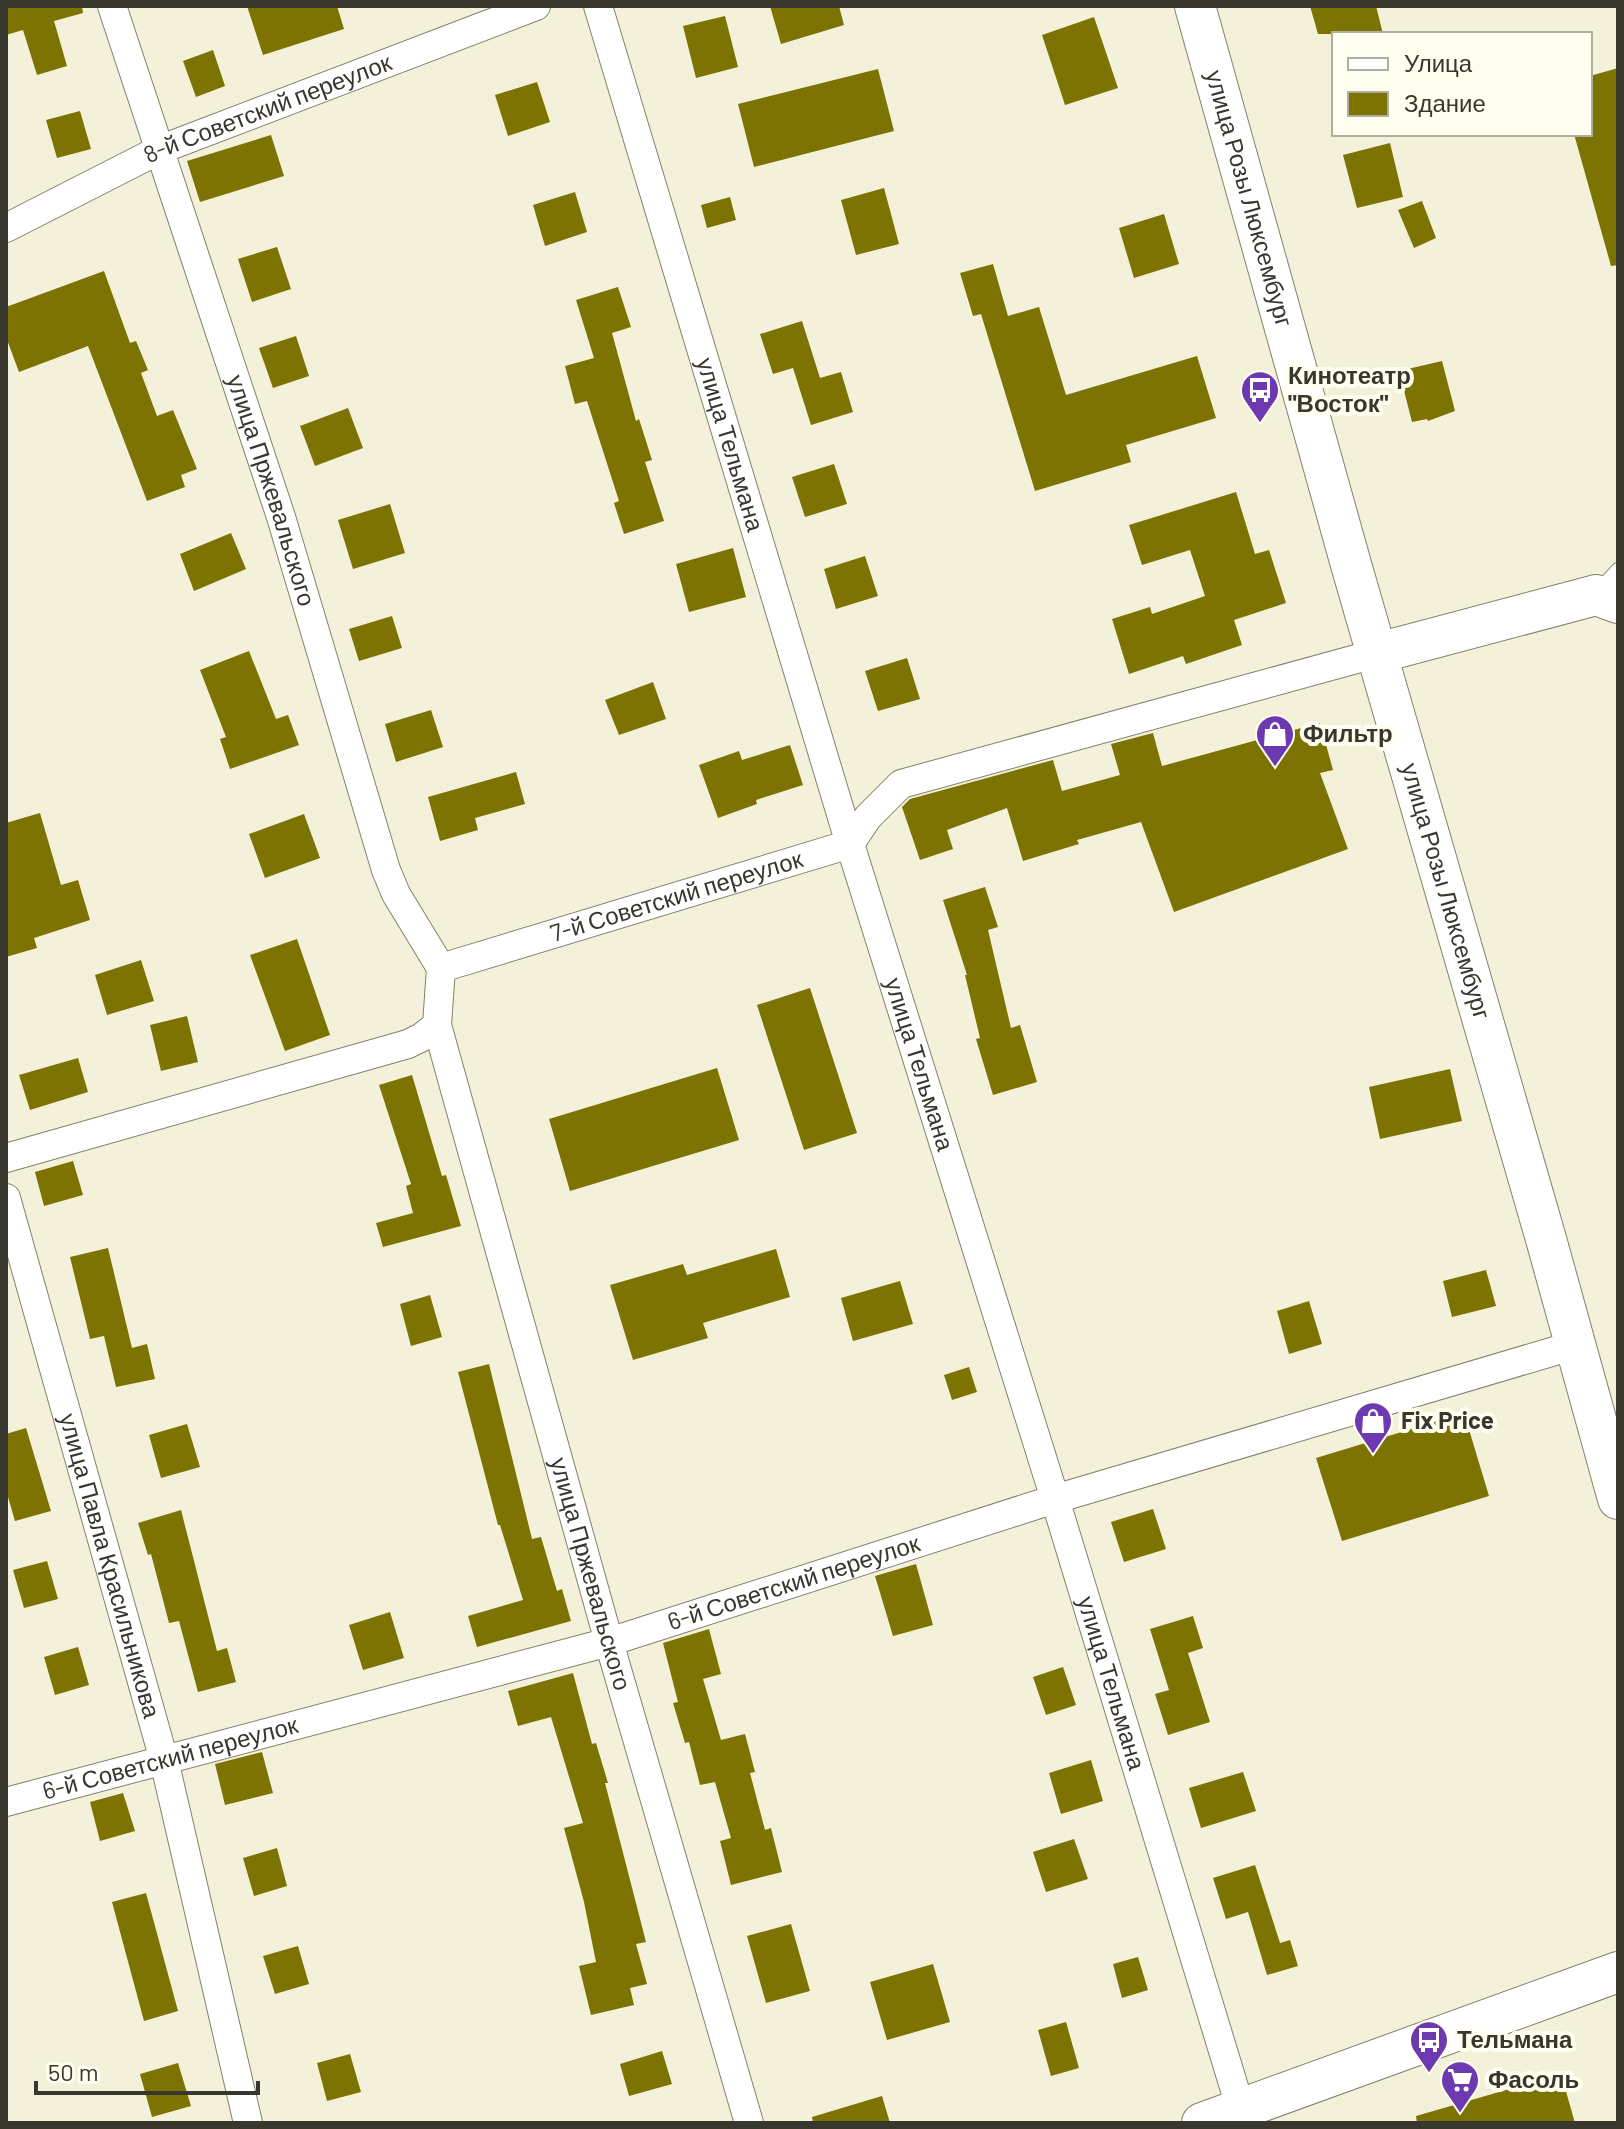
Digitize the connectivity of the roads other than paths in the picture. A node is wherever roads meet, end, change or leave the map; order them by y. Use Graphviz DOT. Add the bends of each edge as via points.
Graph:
graph roads {
  1 [pos="112,6"];
  2 [pos="536,6"];
  3 [pos="598,6"];
  4 [pos="1195,6"];
  5 [pos="159,150"];
  6 [pos="6,228"];
  7 [pos="1611,589"];
  8 [pos="1378,653"];
  9 [pos="850,844"];
  10 [pos="441,968"];
  11 [pos="437,1025"];
  12 [pos="6,1158"];
  13 [pos="6,1198"];
  14 [pos="1575,1345"];
  15 [pos="1055,1499"];
  16 [pos="1618,1499"];
  17 [pos="609,1642"];
  18 [pos="164,1760"];
  19 [pos="6,1802"];
  20 [pos="1618,1972"];
  21 [pos="1243,2116"];
  22 [pos="248,2123"];
  23 [pos="749,2123"];
  24 [pos="1202,2123"];
  1 -- 5 [label="street, улица Пржевальского"];
  2 -- 5 [label="street, 8-й Советский переулок"];
  3 -- 9 [label="street, улица Тельмана"];
  4 -- 8 [label="main road, улица Розы Люксембург"];
  5 -- 6 [label="street, 8-й Советский переулок"];
  5 -- 10 [label="street, улица Пржевальского" via="281,517 386,870"];
  7 -- 8 [label="main road"];
  8 -- 9 [label="street" via="901,784"];
  8 -- 14 [label="main road, улица Розы Люксембург"];
  9 -- 10 [label="street, 7-й Советский переулок"];
  9 -- 15 [label="street, улица Тельмана"];
  10 -- 11 [label="street"];
  11 -- 12 [label="street" via="408,1044"];
  11 -- 17 [label="street, улица Пржевальского"];
  13 -- 18 [label="street, улица Павла Красильникова"];
  14 -- 15 [label="street, 6-й Советский переулок"];
  14 -- 16 [label="main road, улица Розы Люксембург"];
  15 -- 17 [label="street, 6-й Советский переулок"];
  15 -- 21 [label="street, улица Тельмана"];
  17 -- 18 [label="street, 6-й Советский переулок"];
  17 -- 23 [label="street, улица Пржевальского"];
  18 -- 19 [label="street, 6-й Советский переулок"];
  18 -- 22 [label="street, улица Павла Красильникова"];
  20 -- 21 [label="main road"];
  21 -- 24 [label="main road"];
}
